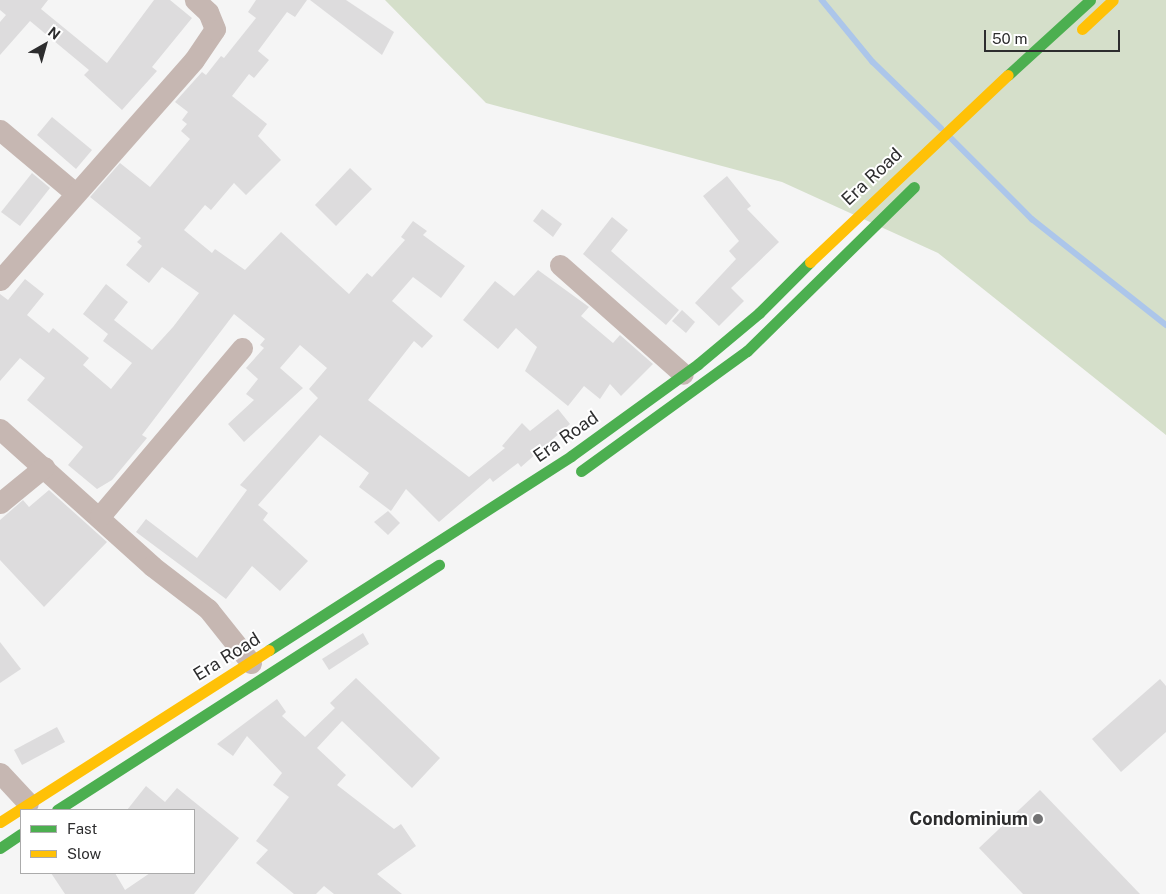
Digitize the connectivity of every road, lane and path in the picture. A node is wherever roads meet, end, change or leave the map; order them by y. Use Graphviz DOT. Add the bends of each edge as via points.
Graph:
graph roads {
  1 [pos="194,0"];
  2 [pos="1090,0"];
  3 [pos="1113,0"];
  4 [pos="1069,40"];
  5 [pos="0,130"];
  6 [pos="926,176"];
  7 [pos="75,193"];
  8 [pos="560,265"];
  9 [pos="0,280"];
  10 [pos="242,348"];
  11 [pos="684,374"];
  12 [pos="0,429"];
  13 [pos="44,466"];
  14 [pos="570,478"];
  15 [pos="0,503"];
  16 [pos="100,516"];
  17 [pos="449,558"];
  18 [pos="251,663"];
  19 [pos="0,773"];
  20 [pos="28,803"];
  21 [pos="59,809"];
  22 [pos="0,822"];
  23 [pos="20,835"];
  24 [pos="0,848"];
  1 -- 7 [label="street" via="208,12 215,28 194,60"];
  2 -- 11 [label="main road, Era Road" via="926,150 758,312"];
  3 -- 4 [label="main road"];
  5 -- 7 [label="street"];
  6 -- 14 [label="main road" via="747,351 652,423"];
  7 -- 9 [label="street"];
  8 -- 11 [label="street"];
  10 -- 16 [label="street"];
  11 -- 18 [label="main road, Era Road" via="571,456"];
  12 -- 13 [label="street"];
  13 -- 15 [label="street"];
  13 -- 16 [label="street"];
  16 -- 18 [label="street" via="152,566 208,609"];
  17 -- 21 [label="main road"];
  18 -- 20 [label="main road, Era Road"];
  19 -- 20 [label="street"];
  20 -- 22 [label="main road, Era Road"];
  23 -- 24 [label="main road"];
}
